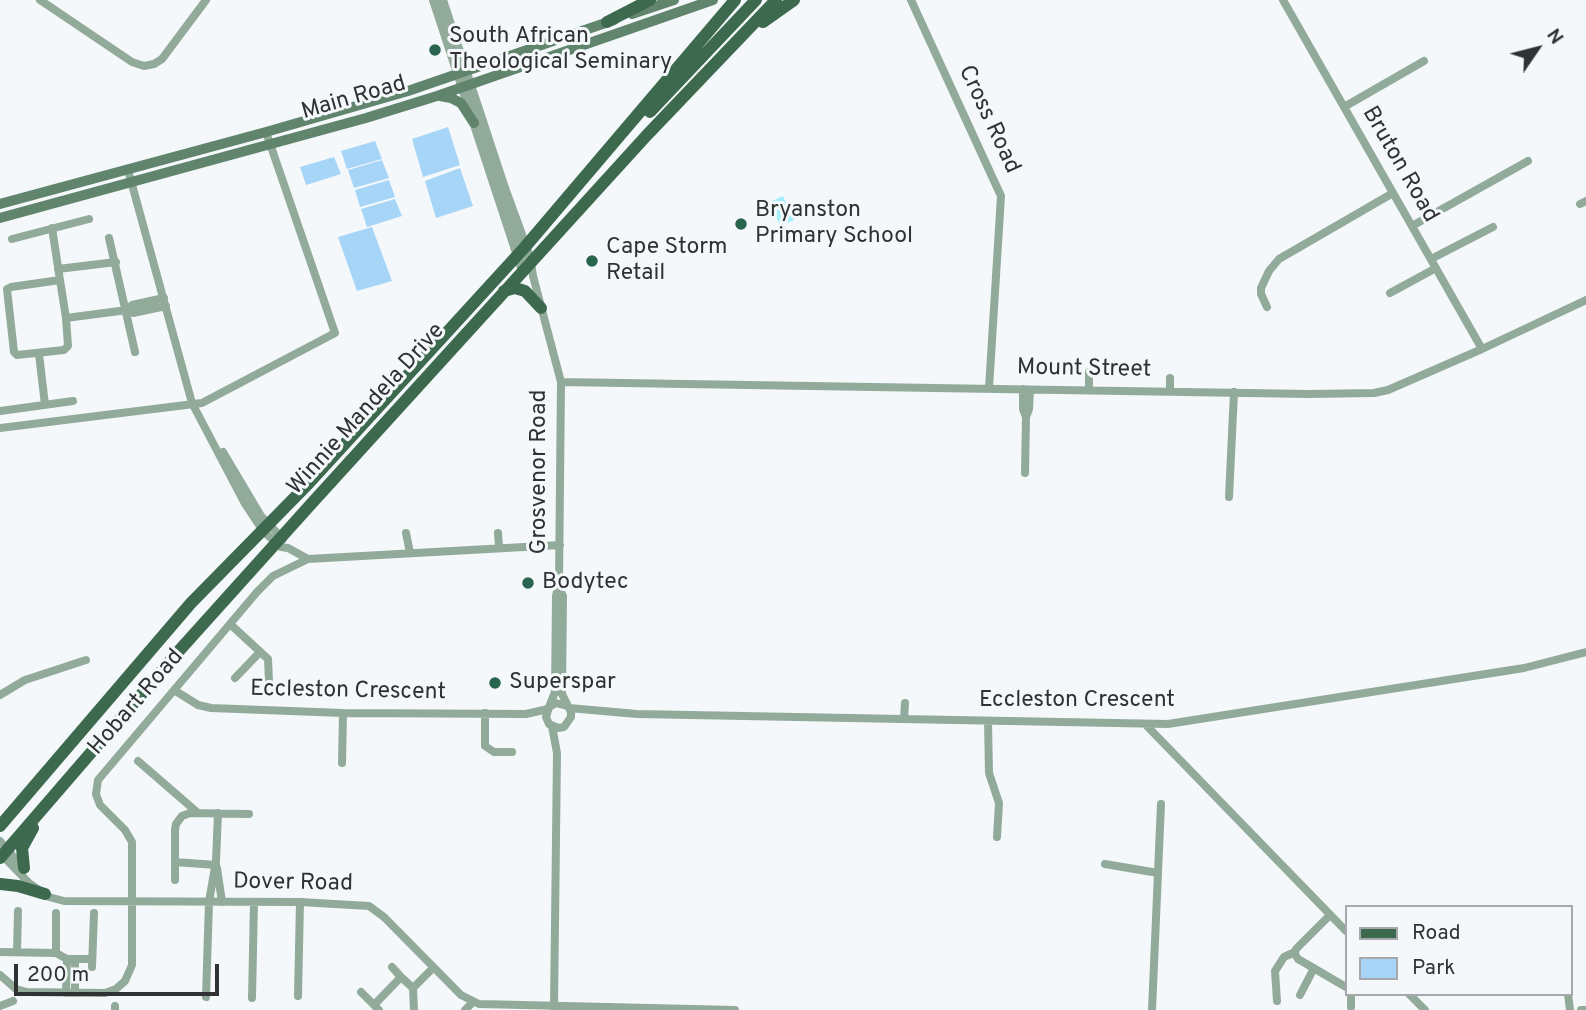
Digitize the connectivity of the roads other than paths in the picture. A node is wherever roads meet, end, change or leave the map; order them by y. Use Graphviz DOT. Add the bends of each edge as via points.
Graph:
graph roads {
  1 [pos="40,0"];
  2 [pos="206,0"];
  3 [pos="434,0"];
  4 [pos="442,0"];
  5 [pos="650,0"];
  6 [pos="674,0"];
  7 [pos="713,0"];
  8 [pos="735,0"];
  9 [pos="756,0"];
  10 [pos="776,0"];
  11 [pos="794,0"];
  12 [pos="911,0"];
  13 [pos="1283,0"];
  14 [pos="607,22"];
  15 [pos="737,42"];
  16 [pos="1424,61"];
  17 [pos="462,72"];
  18 [pos="466,86"];
  19 [pos="437,96"];
  20 [pos="1344,107"];
  21 [pos="474,123"];
  22 [pos="266,132"];
  23 [pos="270,146"];
  24 [pos="605,155"];
  25 [pos="1528,161"];
  26 [pos="128,170"];
  27 [pos="132,183"];
  28 [pos="1393,193"];
  29 [pos="0,204"];
  30 [pos="0,218"];
  31 [pos="89,219"];
  32 [pos="1412,226"];
  33 [pos="1493,227"];
  34 [pos="52,228"];
  35 [pos="109,238"];
  36 [pos="12,239"];
  37 [pos="521,251"];
  38 [pos="1431,259"];
  39 [pos="116,262"];
  40 [pos="1436,268"];
  41 [pos="58,269"];
  42 [pos="529,270"];
  43 [pos="60,281"];
  44 [pos="504,291"];
  45 [pos="1390,293"];
  46 [pos="1586,300"];
  47 [pos="165,302"];
  48 [pos="4,307"];
  49 [pos="1267,307"];
  50 [pos="541,308"];
  51 [pos="127,310"];
  52 [pos="66,318"];
  53 [pos="1482,348"];
  54 [pos="135,352"];
  55 [pos="39,354"];
  56 [pos="1089,372"];
  57 [pos="1170,379"];
  58 [pos="561,382"];
  59 [pos="989,388"];
  60 [pos="1026,389"];
  61 [pos="1089,389"];
  62 [pos="1170,391"];
  63 [pos="1234,392"];
  64 [pos="73,401"];
  65 [pos="192,403"];
  66 [pos="45,405"];
  67 [pos="0,411"];
  68 [pos="0,428"];
  69 [pos="1025,473"];
  70 [pos="1229,497"];
  71 [pos="266,528"];
  72 [pos="406,533"];
  73 [pos="498,533"];
  74 [pos="282,543"];
  75 [pos="560,545"];
  76 [pos="499,547"];
  77 [pos="410,553"];
  78 [pos="308,559"];
  79 [pos="559,587"];
  80 [pos="230,624"];
  81 [pos="260,652"];
  82 [pos="1586,652"];
  83 [pos="86,660"];
  84 [pos="234,678"];
  85 [pos="269,682"];
  86 [pos="174,690"];
  87 [pos="0,695"];
  88 [pos="905,703"];
  89 [pos="568,707"];
  90 [pos="548,708"];
  91 [pos="343,713"];
  92 [pos="485,713"];
  93 [pos="604,713"];
  94 [pos="526,714"];
  95 [pos="904,719"];
  96 [pos="988,720"];
  97 [pos="569,722"];
  98 [pos="550,723"];
  99 [pos="1145,724"];
  100 [pos="512,752"];
  101 [pos="557,753"];
  102 [pos="138,761"];
  103 [pos="342,763"];
  104 [pos="1161,804"];
  105 [pos="45,807"];
  106 [pos="198,813"];
  107 [pos="218,813"];
  108 [pos="249,814"];
  109 [pos="3,821"];
  110 [pos="997,837"];
  111 [pos="2,851"];
  112 [pos="175,862"];
  113 [pos="1105,863"];
  114 [pos="216,864"];
  115 [pos="24,869"];
  116 [pos="1158,873"];
  117 [pos="175,880"];
  118 [pos="0,884"];
  119 [pos="42,892"];
  120 [pos="132,901"];
  121 [pos="209,902"];
  122 [pos="222,902"];
  123 [pos="254,902"];
  124 [pos="300,902"];
  125 [pos="18,911"];
  126 [pos="56,912"];
  127 [pos="94,913"];
  128 [pos="1330,915"];
  129 [pos="1344,929"];
  130 [pos="0,952"];
  131 [pos="17,952"];
  132 [pos="1295,952"];
  133 [pos="56,953"];
  134 [pos="71,959"];
  135 [pos="392,967"];
  136 [pos="433,968"];
  137 [pos="1314,968"];
  138 [pos="0,975"];
  139 [pos="401,977"];
  140 [pos="1344,986"];
  141 [pos="413,988"];
  142 [pos="361,992"];
  143 [pos="71,993"];
  144 [pos="1300,995"];
  145 [pos="298,996"];
  146 [pos="1351,996"];
  147 [pos="1411,996"];
  148 [pos="206,997"];
  149 [pos="252,998"];
  150 [pos="1277,1001"];
  151 [pos="13,1002"];
  152 [pos="473,1002"];
  153 [pos="0,1006"];
  154 [pos="1351,1007"];
  155 [pos="376,1008"];
  156 [pos="554,1008"];
  157 [pos="635,1008"];
  158 [pos="414,1010"];
  159 [pos="465,1010"];
  160 [pos="735,1010"];
  161 [pos="1152,1010"];
  162 [pos="1425,1010"];
  1 -- 2 [label="street" via="132,62 145,66 162,58"];
  3 -- 17 [label="street, Grosvenor Road"];
  4 -- 17 [label="street, Grosvenor Road"];
  5 -- 14 [label="main road"];
  6 -- 14 [label="main road, Main Road"];
  7 -- 18 [label="main road, Main Road"];
  8 -- 24 [label="main road, Winnie Mandela Drive"];
  9 -- 24 [label="main road"];
  10 -- 15 [label="main road, Winnie Mandela Drive"];
  11 -- 15 [label="main road"];
  12 -- 59 [label="street, Cross Road" via="1001,197"];
  13 -- 20 [label="street, Bruton Road"];
  14 -- 17 [label="main road, Main Road"];
  15 -- 42 [label="main road, Winnie Mandela Drive" via="638,145"];
  16 -- 20 [label="street"];
  17 -- 18 [label="street, Grosvenor Road"];
  17 -- 22 [label="main road, Main Road"];
  18 -- 19 [label="main road, Main Road"];
  18 -- 21 [label="street, Grosvenor Road"];
  18 -- 37 [label="street, Grosvenor Road"];
  19 -- 21 [label="main road" via="461,103"];
  19 -- 23 [label="main road, Main Road"];
  20 -- 28 [label="street, Bruton Road"];
  21 -- 37 [label="street, Grosvenor Road"];
  22 -- 23 [label="street"];
  22 -- 26 [label="main road, Main Road"];
  23 -- 27 [label="main road, Main Road"];
  23 -- 65 [label="street" via="335,333 204,402"];
  24 -- 37 [label="main road, Winnie Mandela Drive"];
  25 -- 32 [label="street"];
  26 -- 27 [label="street"];
  26 -- 29 [label="main road, Main Road"];
  27 -- 30 [label="main road, Main Road"];
  27 -- 47 [label="street"];
  28 -- 32 [label="street, Bruton Road"];
  28 -- 49 [label="street" via="1279,259 1261,288"];
  31 -- 34 [label="street"];
  32 -- 38 [label="street, Bruton Road"];
  33 -- 38 [label="street"];
  34 -- 36 [label="street"];
  34 -- 41 [label="street"];
  35 -- 39 [label="street"];
  37 -- 42 [label="street, Grosvenor Road"];
  37 -- 71 [label="main road, Winnie Mandela Drive"];
  38 -- 40 [label="street, Bruton Road"];
  39 -- 41 [label="street"];
  39 -- 51 [label="street"];
  40 -- 45 [label="street"];
  40 -- 53 [label="street, Bruton Road"];
  41 -- 43 [label="street"];
  42 -- 44 [label="main road, Winnie Mandela Drive"];
  42 -- 50 [label="street, Grosvenor Road"];
  43 -- 48 [label="street" via="11,287"];
  43 -- 52 [label="street"];
  44 -- 50 [label="main road" via="525,291"];
  44 -- 74 [label="main road, Winnie Mandela Drive"];
  46 -- 53 [label="street, Mount Street"];
  47 -- 51 [label="street" via="132,305"];
  47 -- 65 [label="street"];
  48 -- 55 [label="street" via="15,353"];
  50 -- 58 [label="street, Grosvenor Road"];
  51 -- 52 [label="street"];
  51 -- 54 [label="street"];
  52 -- 55 [label="street" via="68,347"];
  53 -- 63 [label="street, Mount Street" via="1382,392"];
  55 -- 66 [label="street"];
  56 -- 61 [label="street"];
  57 -- 62 [label="street"];
  58 -- 59 [label="street, Mount Street"];
  58 -- 75 [label="street, Grosvenor Road"];
  59 -- 60 [label="street, Mount Street"];
  60 -- 61 [label="street, Mount Street"];
  60 -- 69 [label="street"];
  61 -- 62 [label="street, Mount Street"];
  62 -- 63 [label="street, Mount Street"];
  63 -- 70 [label="street"];
  64 -- 66 [label="street"];
  65 -- 68 [label="street"];
  65 -- 71 [label="street" via="244,502"];
  66 -- 67 [label="street"];
  71 -- 74 [label="street"];
  71 -- 109 [label="main road, Winnie Mandela Drive" via="191,603"];
  72 -- 77 [label="street"];
  73 -- 76 [label="street"];
  74 -- 78 [label="street"];
  74 -- 105 [label="main road, Winnie Mandela Drive" via="177,653"];
  75 -- 76 [label="street, Hobart Road"];
  75 -- 79 [label="street, Grosvenor Road"];
  76 -- 77 [label="street, Hobart Road"];
  77 -- 78 [label="street, Hobart Road"];
  78 -- 80 [label="street, Hobart Road" via="273,576"];
  79 -- 89 [label="street, Grosvenor Road" via="563,596 562,694"];
  79 -- 90 [label="street, Grosvenor Road" via="555,692"];
  80 -- 81 [label="street"];
  80 -- 86 [label="street, Hobart Road"];
  81 -- 84 [label="street"];
  81 -- 85 [label="street" via="269,661"];
  82 -- 99 [label="street, Eccleston Crescent" via="1524,668"];
  83 -- 87 [label="street" via="25,680"];
  86 -- 91 [label="street, Eccleston Crescent" via="211,708"];
  86 -- 120 [label="street, Hobart Road" via="103,772 97,789 100,805 132,842"];
  88 -- 95 [label="street"];
  89 -- 90 [label="street" via="560,702"];
  89 -- 93 [label="street, Eccleston Crescent"];
  89 -- 97 [label="street"];
  90 -- 94 [label="street, Eccleston Crescent"];
  90 -- 98 [label="street"];
  91 -- 92 [label="street, Eccleston Crescent"];
  91 -- 103 [label="street"];
  92 -- 94 [label="street, Eccleston Crescent"];
  92 -- 100 [label="street" via="485,746 494,752"];
  93 -- 95 [label="street, Eccleston Crescent"];
  93 -- 97 [label="street, Eccleston Crescent"];
  94 -- 98 [label="street, Eccleston Crescent"];
  95 -- 96 [label="street, Eccleston Crescent"];
  96 -- 99 [label="street, Eccleston Crescent"];
  96 -- 110 [label="street" via="989,773 999,803"];
  97 -- 98 [label="street" via="558,728"];
  97 -- 101 [label="street"];
  98 -- 101 [label="street"];
  99 -- 128 [label="street"];
  101 -- 156 [label="street"];
  102 -- 106 [label="street"];
  104 -- 116 [label="street"];
  105 -- 111 [label="main road, Winnie Mandela Drive"];
  105 -- 115 [label="main road" via="22,849"];
  106 -- 107 [label="street"];
  106 -- 112 [label="street" via="186,814 176,824"];
  107 -- 108 [label="street"];
  107 -- 114 [label="street"];
  111 -- 115 [label="street"];
  111 -- 119 [label="street"];
  112 -- 114 [label="street"];
  112 -- 117 [label="street"];
  113 -- 116 [label="street"];
  114 -- 121 [label="street"];
  114 -- 122 [label="street"];
  115 -- 119 [label="street"];
  116 -- 161 [label="street"];
  118 -- 119 [label="main road"];
  119 -- 120 [label="street, Dover Road" via="64,901"];
  120 -- 121 [label="street, Dover Road"];
  120 -- 143 [label="street, Hobart Road" via="132,965 125,981 111,991"];
  121 -- 122 [label="street, Dover Road"];
  121 -- 148 [label="street"];
  122 -- 123 [label="street, Dover Road"];
  123 -- 124 [label="street, Dover Road"];
  123 -- 149 [label="street"];
  124 -- 136 [label="street, Dover Road" via="369,906"];
  124 -- 145 [label="street"];
  125 -- 131 [label="street"];
  126 -- 133 [label="street"];
  127 -- 134 [label="street" via="92,963"];
  128 -- 129 [label="street"];
  128 -- 132 [label="street"];
  130 -- 131 [label="street"];
  131 -- 133 [label="street"];
  132 -- 137 [label="street"];
  132 -- 150 [label="street" via="1284,957 1275,971"];
  133 -- 134 [label="street"];
  134 -- 143 [label="street"];
  135 -- 139 [label="street"];
  136 -- 141 [label="street"];
  136 -- 152 [label="street, Dover Road"];
  137 -- 140 [label="street"];
  137 -- 144 [label="street"];
  138 -- 143 [label="street, Hobart Road" via="20,991"];
  139 -- 141 [label="street"];
  139 -- 155 [label="street"];
  141 -- 158 [label="street"];
  142 -- 155 [label="street"];
  146 -- 154 [label="street"];
  147 -- 162 [label="street"];
  151 -- 153 [label="street"];
  152 -- 156 [label="street"];
  152 -- 159 [label="street"];
  156 -- 157 [label="street"];
  157 -- 160 [label="street"];
}
